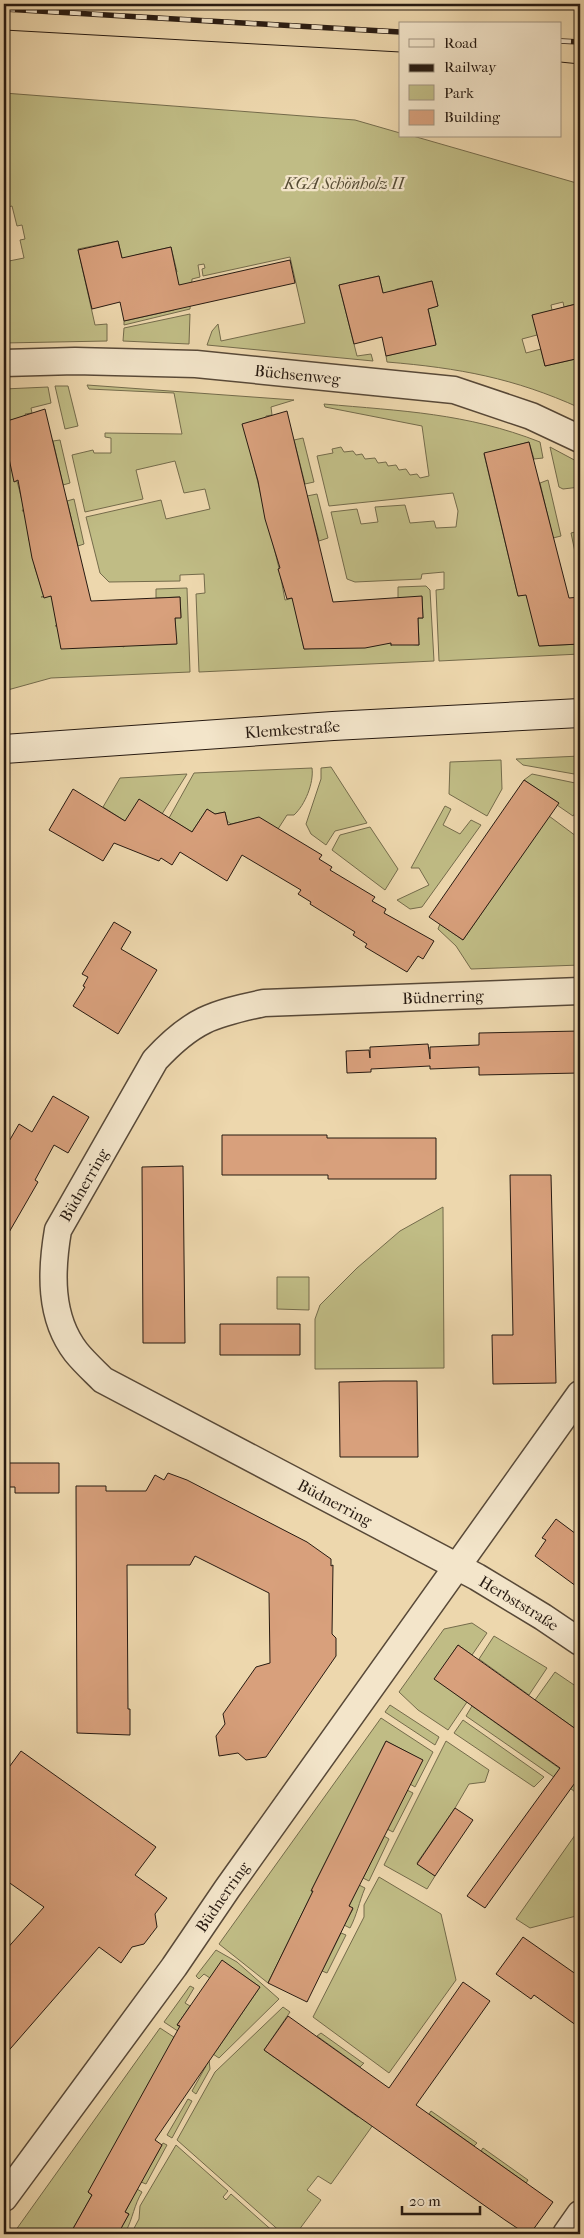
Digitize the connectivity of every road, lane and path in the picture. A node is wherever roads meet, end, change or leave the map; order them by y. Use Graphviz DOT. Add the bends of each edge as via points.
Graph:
graph roads {
  1 [pos="4,363"];
  2 [pos="580,439"];
  3 [pos="580,713"];
  4 [pos="4,749"];
  5 [pos="580,991"];
  6 [pos="580,1394"];
  7 [pos="456,1567"];
  8 [pos="580,1642"];
  9 [pos="4,2198"];
  10 [pos="580,2214"];
  11 [pos="566,2234"];
  1 -- 2 [label="street, Büchsenweg" via="196,364 454,390 531,416"];
  3 -- 4 [label="street, Klemkestraße" via="341,725"];
  5 -- 7 [label="street, Büdnerring" via="264,1003 198,1022 177,1036 155,1060 58,1230 53,1260 54,1301 64,1330 76,1351 103,1380"];
  6 -- 7 [label="street, Büdnerring"];
  7 -- 8 [label="street, Herbststraße" via="543,1616"];
  7 -- 9 [label="street, Büdnerring" via="174,1967"];
  10 -- 11 [label="street"];
}
